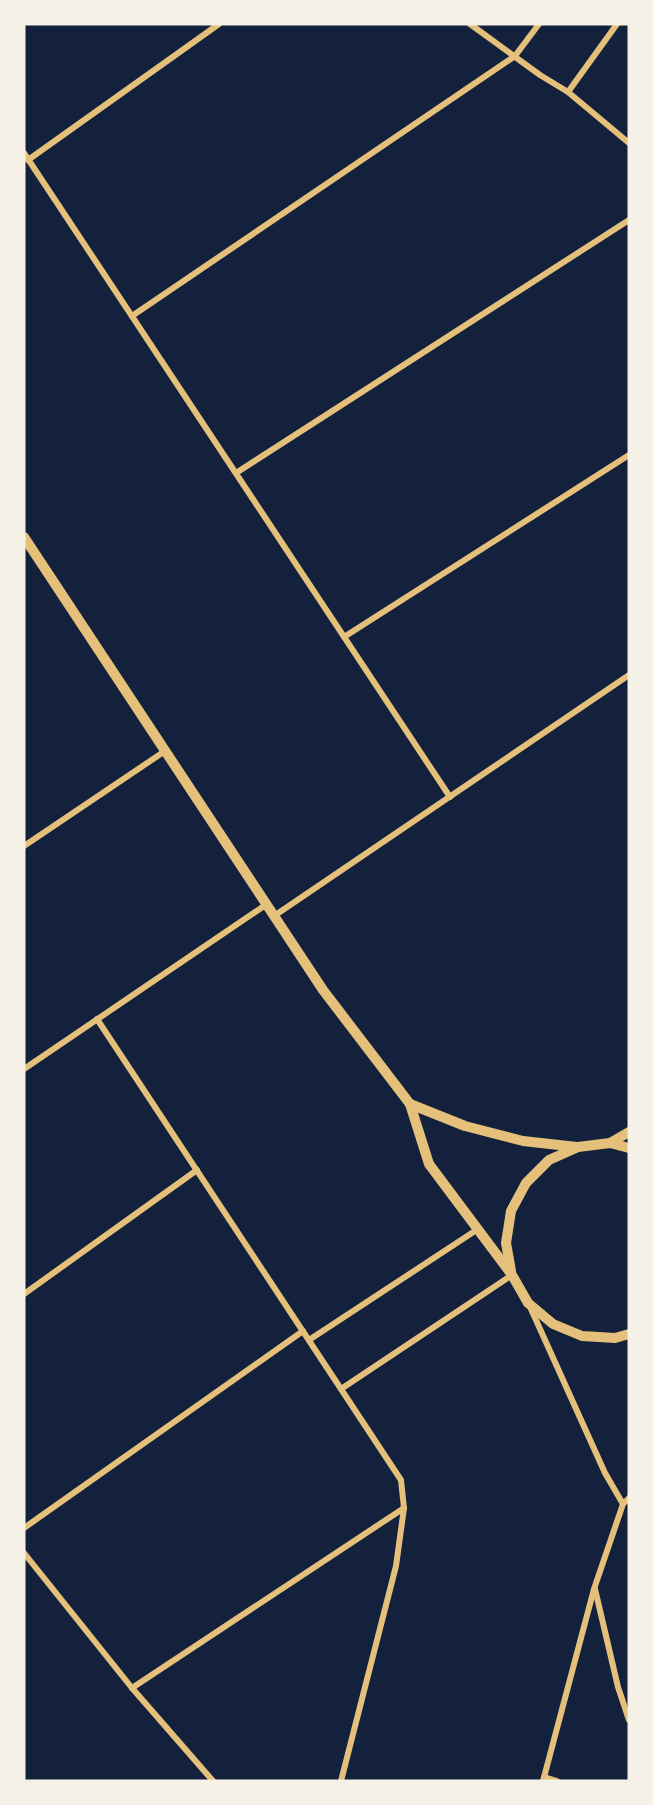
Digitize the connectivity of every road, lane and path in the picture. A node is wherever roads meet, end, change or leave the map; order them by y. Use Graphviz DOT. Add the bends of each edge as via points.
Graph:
graph roads {
  1 [pos="219,24"];
  2 [pos="470,24"];
  3 [pos="540,24"];
  4 [pos="617,24"];
  5 [pos="515,57"];
  6 [pos="568,92"];
  7 [pos="629,143"];
  8 [pos="24,153"];
  9 [pos="28,160"];
  10 [pos="629,220"];
  11 [pos="132,316"];
  12 [pos="629,455"];
  13 [pos="236,473"];
  14 [pos="24,537"];
  15 [pos="344,638"];
  16 [pos="629,675"];
  17 [pos="165,751"];
  18 [pos="450,797"];
  19 [pos="24,846"];
  20 [pos="267,904"];
  21 [pos="274,916"];
  22 [pos="97,1019"];
  23 [pos="24,1069"];
  24 [pos="410,1104"];
  25 [pos="629,1132"];
  26 [pos="610,1143"];
  27 [pos="578,1147"];
  28 [pos="629,1148"];
  29 [pos="196,1170"];
  30 [pos="478,1229"];
  31 [pos="512,1275"];
  32 [pos="24,1294"];
  33 [pos="528,1303"];
  34 [pos="303,1331"];
  35 [pos="629,1334"];
  36 [pos="309,1340"];
  37 [pos="341,1389"];
  38 [pos="629,1498"];
  39 [pos="623,1504"];
  40 [pos="404,1508"];
  41 [pos="24,1528"];
  42 [pos="24,1553"];
  43 [pos="594,1589"];
  44 [pos="132,1688"];
  45 [pos="629,1720"];
  46 [pos="543,1779"];
  47 [pos="213,1781"];
  48 [pos="342,1781"];
  49 [pos="556,1781"];
  1 -- 9 [label="street"];
  2 -- 5 [label="street"];
  3 -- 5 [label="street"];
  4 -- 6 [label="street"];
  5 -- 6 [label="street"];
  5 -- 11 [label="street"];
  6 -- 7 [label="street"];
  8 -- 9 [label="street"];
  9 -- 11 [label="street"];
  10 -- 13 [label="street"];
  11 -- 13 [label="street"];
  12 -- 15 [label="street"];
  13 -- 15 [label="street"];
  14 -- 17 [label="street"];
  15 -- 18 [label="street"];
  16 -- 18 [label="street"];
  17 -- 19 [label="street"];
  17 -- 20 [label="street"];
  18 -- 21 [label="street"];
  20 -- 21 [label="street"];
  20 -- 22 [label="street"];
  21 -- 24 [label="street" via="323,990"];
  22 -- 23 [label="street"];
  22 -- 29 [label="street"];
  24 -- 27 [label="street" via="465,1126 523,1141"];
  24 -- 30 [label="street" via="429,1164"];
  25 -- 26 [label="street"];
  26 -- 27 [label="street"];
  26 -- 28 [label="street"];
  27 -- 31 [label="street" via="549,1160 526,1183 511,1211 506,1243"];
  29 -- 32 [label="street"];
  29 -- 34 [label="street"];
  30 -- 31 [label="street"];
  30 -- 36 [label="street"];
  31 -- 33 [label="street"];
  31 -- 37 [label="street"];
  33 -- 35 [label="street" via="553,1324 582,1336 615,1338"];
  33 -- 39 [label="street" via="605,1473"];
  34 -- 36 [label="street"];
  34 -- 41 [label="street"];
  36 -- 37 [label="street"];
  37 -- 40 [label="street" via="401,1480"];
  38 -- 39 [label="street"];
  39 -- 43 [label="street"];
  40 -- 44 [label="street"];
  40 -- 48 [label="street" via="396,1566"];
  42 -- 44 [label="street"];
  43 -- 45 [label="street"];
  43 -- 46 [label="street"];
  44 -- 47 [label="street"];
  46 -- 49 [label="street"];
}
